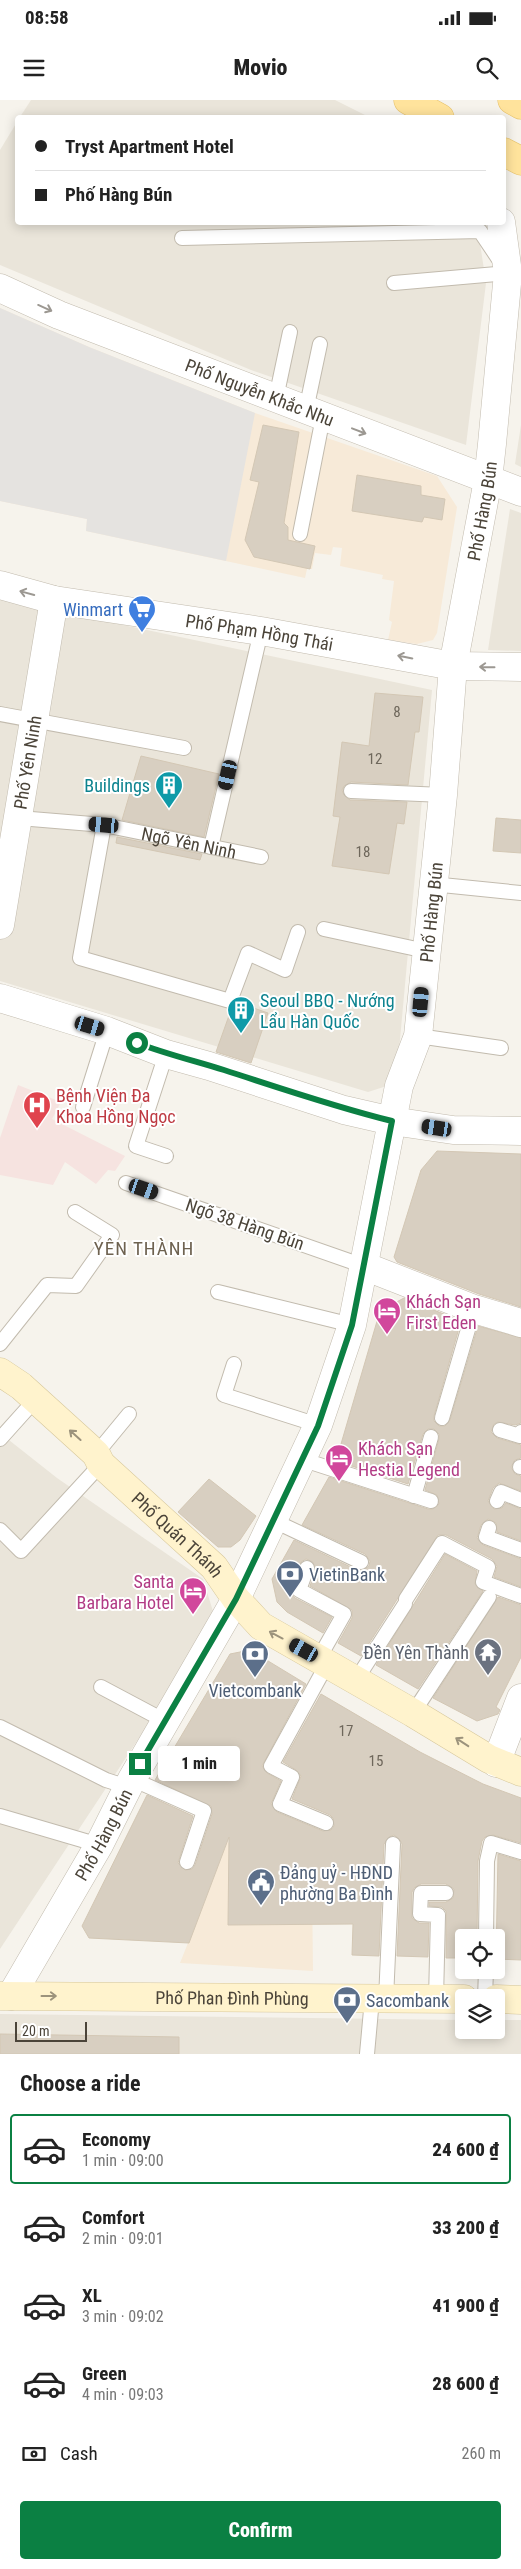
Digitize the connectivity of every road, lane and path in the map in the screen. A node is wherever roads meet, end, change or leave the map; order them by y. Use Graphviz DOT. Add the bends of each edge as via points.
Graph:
graph roads {
  1 [pos="408,100"];
  2 [pos="512,100"];
  3 [pos="521,105"];
  4 [pos="435,115"];
  5 [pos="506,153"];
  6 [pos="521,161"];
  7 [pos="502,225"];
  8 [pos="182,238"];
  9 [pos="517,274"];
  10 [pos="394,283"];
  11 [pos="0,288"];
  12 [pos="290,332"];
  13 [pos="320,344"];
  14 [pos="276,398"];
  15 [pos="315,413"];
  16 [pos="488,480"];
  17 [pos="521,492"];
  18 [pos="300,534"];
  19 [pos="0,585"];
  20 [pos="54,600"];
  21 [pos="261,631"];
  22 [pos="453,666"];
  23 [pos="521,667"];
  24 [pos="0,714"];
  25 [pos="33,721"];
  26 [pos="184,748"];
  27 [pos="351,791"];
  28 [pos="443,794"];
  29 [pos="9,817"];
  30 [pos="104,825"];
  31 [pos="211,847"];
  32 [pos="261,857"];
  33 [pos="432,884"];
  34 [pos="521,893"];
  35 [pos="0,925"];
  36 [pos="324,929"];
  37 [pos="298,932"];
  38 [pos="426,951"];
  39 [pos="0,998"];
  40 [pos="107,1031"];
  41 [pos="418,1036"];
  42 [pos="501,1048"];
  43 [pos="166,1054"];
  44 [pos="83,1106"];
  45 [pos="392,1121"];
  46 [pos="521,1130"];
  47 [pos="166,1156"];
  48 [pos="126,1183"];
  49 [pos="76,1212"];
  50 [pos="364,1266"];
  51 [pos="218,1292"];
  52 [pos="474,1309"];
  53 [pos="521,1322"];
  54 [pos="352,1325"];
  55 [pos="0,1344"];
  56 [pos="234,1364"];
  57 [pos="0,1372"];
  58 [pos="35,1400"];
  59 [pos="129,1414"];
  60 [pos="442,1418"];
  61 [pos="318,1426"];
  62 [pos="500,1430"];
  63 [pos="521,1432"];
  64 [pos="431,1437"];
  65 [pos="0,1439"];
  66 [pos="99,1459"];
  67 [pos="304,1460"];
  68 [pos="414,1496"];
  69 [pos="521,1500"];
  70 [pos="431,1501"];
  71 [pos="497,1501"];
  72 [pos="272,1520"];
  73 [pos="489,1528"];
  74 [pos="0,1530"];
  75 [pos="521,1550"];
  76 [pos="361,1562"];
  77 [pos="307,1568"];
  78 [pos="489,1596"];
  79 [pos="521,1596"];
  80 [pos="236,1599"];
  81 [pos="323,1661"];
  82 [pos="356,1680"];
  83 [pos="101,1687"];
  84 [pos="521,1698"];
  85 [pos="413,1712"];
  86 [pos="165,1721"];
  87 [pos="0,1726"];
  88 [pos="509,1767"];
  89 [pos="130,1783"];
  90 [pos="0,1816"];
  91 [pos="326,1823"];
  92 [pos="393,1844"];
  93 [pos="99,1846"];
  94 [pos="521,1852"];
  95 [pos="187,1862"];
  96 [pos="446,1894"];
  97 [pos="486,1929"];
  98 [pos="6,1996"];
  99 [pos="379,1999"];
  100 [pos="436,1999"];
  101 [pos="455,1999"];
  102 [pos="505,1999"];
  103 [pos="521,2000"];
  104 [pos="367,2054"];
  1 -- 4 [label="main road"];
  2 -- 3 [label="main road"];
  5 -- 6 [label="main road"];
  7 -- 9 [label="street, Phố Hàng Bún"];
  8 -- 9 [label="lane" via="480,231"];
  9 -- 10 [label="lane"];
  9 -- 16 [label="street, Phố Hàng Bún"];
  11 -- 14 [label="street, Phố Nguyễn Khắc Nhu, one-way" via="59,315"];
  12 -- 14 [label="lane"];
  13 -- 15 [label="lane"];
  14 -- 15 [label="street, Phố Nguyễn Khắc Nhu"];
  15 -- 16 [label="street, Phố Nguyễn Khắc Nhu, one-way"];
  15 -- 18 [label="lane"];
  16 -- 17 [label="street, Phố Nguyễn Khắc Nhu"];
  16 -- 22 [label="street, Phố Hàng Bún"];
  20 -- 19 [label="street, Phố Phạm Hồng Thái, one-way"];
  20 -- 21 [label="street, Phố Phạm Hồng Thái"];
  20 -- 25 [label="street, Phố Yên Ninh"];
  22 -- 21 [label="street, Phố Phạm Hồng Thái, one-way"];
  21 -- 31 [label="lane"];
  23 -- 22 [label="street, Phố Phạm Hồng Thái, one-way"];
  22 -- 28 [label="street, Phố Hàng Bún"];
  24 -- 25 [label="lane"];
  25 -- 26 [label="lane"];
  25 -- 29 [label="street, Phố Yên Ninh"];
  27 -- 28 [label="lane"];
  28 -- 33 [label="street, Phố Hàng Bún"];
  29 -- 30 [label="lane, Ngõ Yên Ninh"];
  29 -- 35 [label="street, Phố Yên Ninh"];
  30 -- 31 [label="lane, Ngõ Yên Ninh"];
  30 -- 37 [label="lane" via="80,958 230,1000 248,953 285,970"];
  31 -- 32 [label="lane, Ngõ Yên Ninh"];
  33 -- 34 [label="lane"];
  33 -- 38 [label="street, Phố Hàng Bún"];
  36 -- 38 [label="lane"];
  38 -- 41 [label="street, Phố Hàng Bún"];
  39 -- 40 [label="street"];
  40 -- 43 [label="street"];
  40 -- 44 [label="lane"];
  41 -- 42 [label="lane"];
  41 -- 45 [label="street, Phố Hàng Bún" via="399,1086"];
  43 -- 45 [label="street" via="344,1110"];
  43 -- 47 [label="lane" via="136,1146"];
  45 -- 46 [label="street" via="453,1130"];
  45 -- 50 [label="street, Phố Hàng Bún"];
  48 -- 50 [label="lane, Ngõ 38 Hàng Bún"];
  49 -- 55 [label="lane" via="112,1236 76,1286 47,1285"];
  50 -- 52 [label="street"];
  50 -- 54 [label="street, Phố Hàng Bún"];
  51 -- 54 [label="lane"];
  52 -- 53 [label="street"];
  52 -- 60 [label="lane"];
  54 -- 61 [label="street, Phố Hàng Bún"];
  56 -- 61 [label="lane" via="224,1395"];
  57 -- 58 [label="main road, Phố Quán Thánh"];
  58 -- 65 [label="lane"];
  66 -- 58 [label="main road, Phố Quán Thánh, one-way"];
  59 -- 66 [label="lane"];
  61 -- 67 [label="street, Phố Hàng Bún"];
  62 -- 63 [label="lane" via="520,1436"];
  64 -- 68 [label="lane"];
  66 -- 74 [label="lane" via="21,1551"];
  66 -- 80 [label="main road, Phố Quán Thánh" via="214,1567"];
  67 -- 68 [label="lane"];
  67 -- 72 [label="street, Phố Hàng Bún"];
  68 -- 70 [label="lane"];
  69 -- 71 [label="lane" via="501,1492"];
  72 -- 76 [label="lane"];
  72 -- 80 [label="street, Phố Hàng Bún"];
  73 -- 75 [label="lane" via="486,1536"];
  77 -- 81 [label="lane" via="299,1590 344,1614"];
  78 -- 85 [label="lane"];
  79 -- 82 [label="lane" via="483,1582 488,1567 442,1543"];
  81 -- 80 [label="main road, Phố Quán Thánh, one-way" via="261,1626"];
  80 -- 86 [label="street, Phố Hàng Bún"];
  81 -- 82 [label="main road, Phố Quán Thánh"];
  81 -- 91 [label="lane" via="271,1766 292,1777 280,1804"];
  82 -- 85 [label="main road, Phố Quán Thánh"];
  83 -- 86 [label="lane"];
  84 -- 88 [label="street"];
  88 -- 85 [label="main road, Phố Quán Thánh, one-way"];
  86 -- 89 [label="street, Phố Hàng Bún"];
  87 -- 89 [label="lane" via="106,1780"];
  89 -- 93 [label="street, Phố Hàng Bún"];
  89 -- 95 [label="lane" via="204,1811"];
  90 -- 93 [label="lane"];
  92 -- 99 [label="lane"];
  93 -- 98 [label="street, Phố Hàng Bún"];
  94 -- 97 [label="lane" via="492,1843 487,1861"];
  96 -- 100 [label="lane" via="421,1893 420,1914 438,1915"];
  98 -- 99 [label="main road, Phố Phan Đình Phùng, one-way"];
  99 -- 100 [label="main road, Phố Phan Đình Phùng"];
  99 -- 104 [label="lane"];
  100 -- 101 [label="main road, Phố Phan Đình Phùng"];
  102 -- 103 [label="main road"];
}
